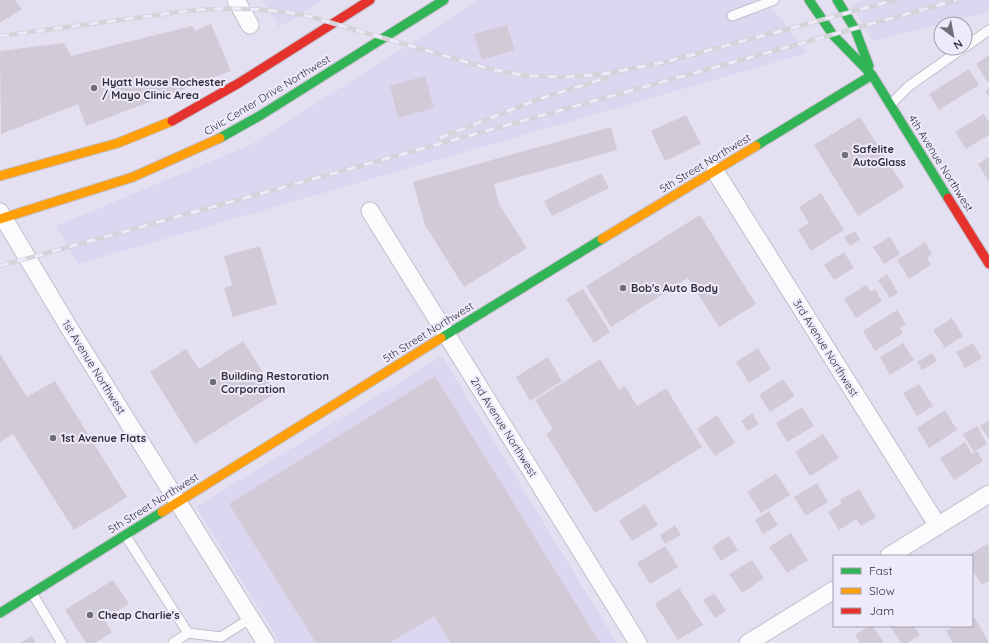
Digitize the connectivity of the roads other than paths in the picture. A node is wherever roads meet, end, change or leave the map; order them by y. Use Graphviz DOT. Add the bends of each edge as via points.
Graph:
graph roads {
  1 [pos="236,0"];
  2 [pos="370,0"];
  3 [pos="444,0"];
  4 [pos="774,0"];
  5 [pos="809,0"];
  6 [pos="837,0"];
  7 [pos="732,16"];
  8 [pos="250,25"];
  9 [pos="989,30"];
  10 [pos="973,41"];
  11 [pos="951,56"];
  12 [pos="872,75"];
  13 [pos="891,104"];
  14 [pos="716,171"];
  15 [pos="0,176"];
  16 [pos="370,211"];
  17 [pos="1,216"];
  18 [pos="989,264"];
  19 [pos="447,334"];
  20 [pos="989,494"];
  21 [pos="178,502"];
  22 [pos="938,526"];
  23 [pos="125,535"];
  24 [pos="891,555"];
  25 [pos="833,591"];
  26 [pos="32,593"];
  27 [pos="0,613"];
  28 [pos="251,618"];
  29 [pos="188,633"];
  30 [pos="62,643"];
  31 [pos="173,643"];
  32 [pos="266,643"];
  33 [pos="638,643"];
  34 [pos="748,643"];
  1 -- 8 [label="street"];
  2 -- 15 [label="main road" via="239,83 168,123 118,143"];
  3 -- 17 [label="main road, Civic Center Drive Northwest" via="261,115 211,143 133,177"];
  4 -- 7 [label="lane"];
  5 -- 12 [label="main road, 4th Avenue Northwest" via="833,35"];
  6 -- 12 [label="main road, 4th Avenue Northwest" via="855,29"];
  9 -- 10 [label="lane"];
  11 -- 13 [label="lane" via="909,86"];
  12 -- 13 [label="main road, 4th Avenue Northwest"];
  12 -- 14 [label="main road, 5th Street Northwest"];
  13 -- 18 [label="main road, 4th Avenue Northwest"];
  14 -- 19 [label="main road, 5th Street Northwest"];
  14 -- 22 [label="street, 3rd Avenue Northwest"];
  16 -- 19 [label="street, 2nd Avenue Northwest"];
  17 -- 21 [label="street, 1st Avenue Northwest"];
  19 -- 21 [label="main road, 5th Street Northwest"];
  19 -- 33 [label="street, 2nd Avenue Northwest"];
  20 -- 22 [label="street"];
  21 -- 23 [label="main road, 5th Street Northwest"];
  21 -- 28 [label="street, 1st Avenue Northwest"];
  22 -- 24 [label="street"];
  23 -- 26 [label="main road, 5th Street Northwest"];
  23 -- 29 [label="lane"];
  25 -- 34 [label="street"];
  26 -- 27 [label="main road, 5th Street Northwest"];
  26 -- 30 [label="lane"];
  28 -- 29 [label="lane" via="220,637"];
  28 -- 32 [label="street, 1st Avenue Northwest"];
  29 -- 31 [label="lane"];
}
